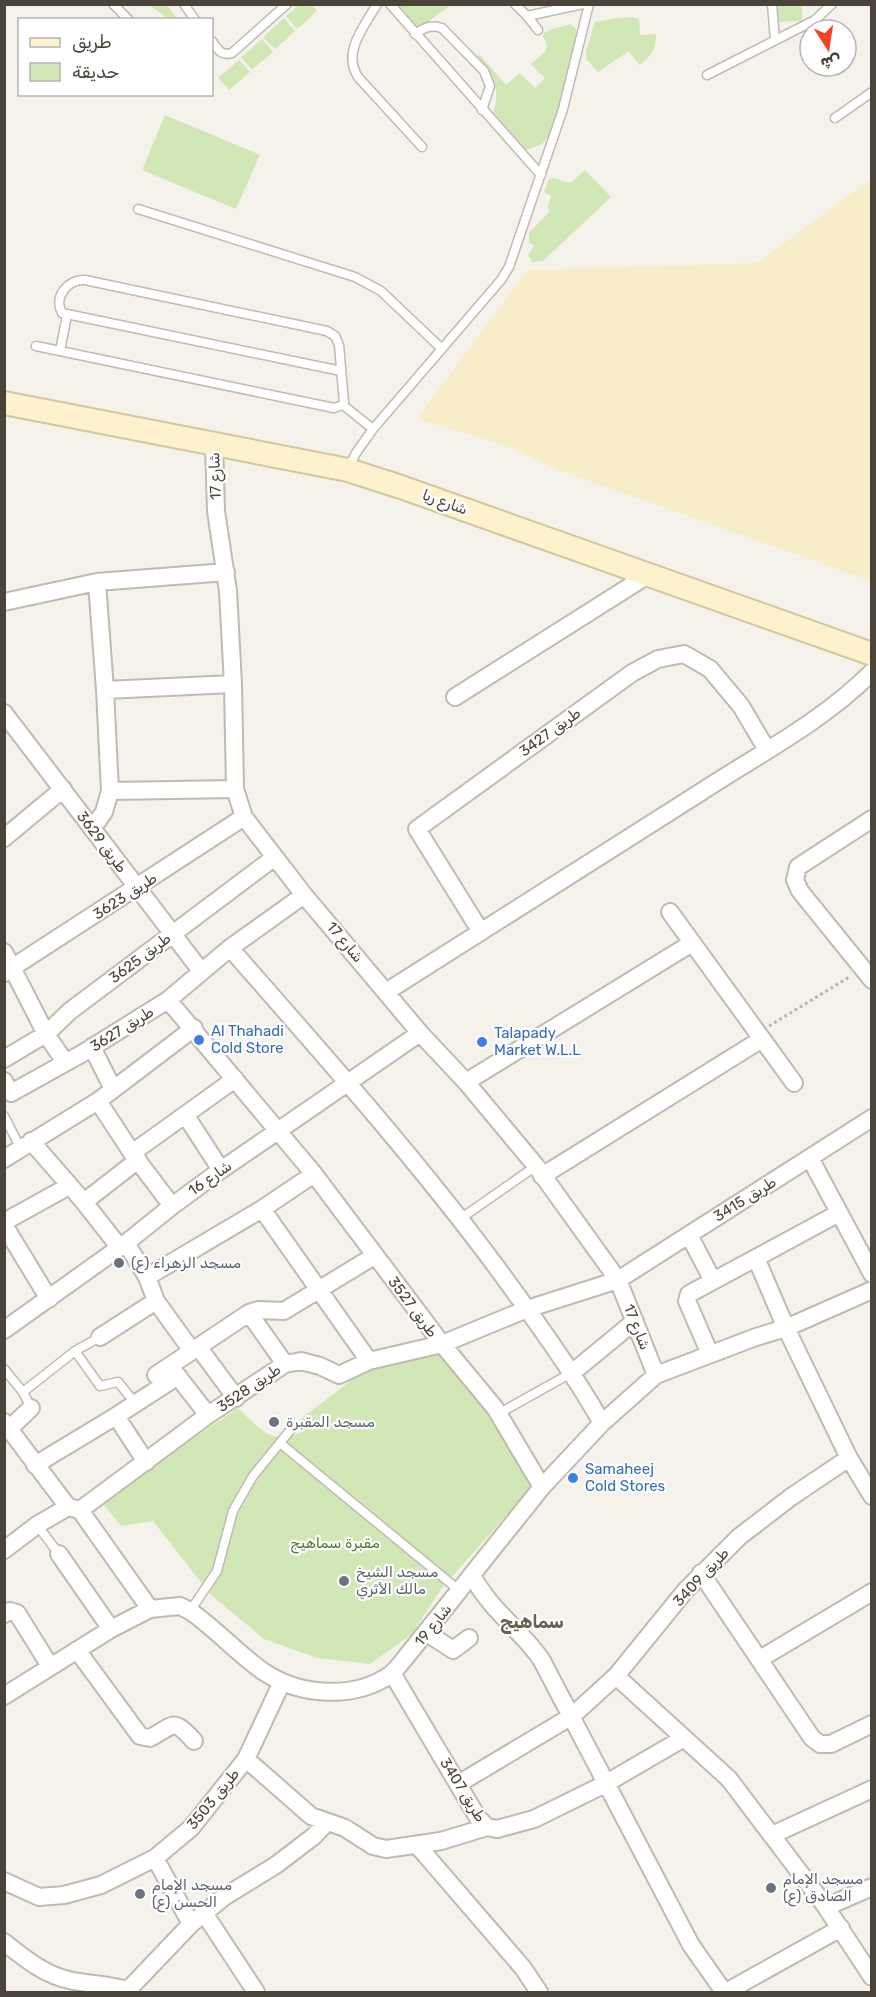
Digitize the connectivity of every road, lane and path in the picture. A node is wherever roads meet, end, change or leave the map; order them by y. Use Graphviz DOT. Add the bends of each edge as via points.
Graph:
graph roads {
  1 [pos="113,4"];
  2 [pos="184,4"];
  3 [pos="287,4"];
  4 [pos="377,4"];
  5 [pos="390,4"];
  6 [pos="515,4"];
  7 [pos="589,4"];
  8 [pos="772,4"];
  9 [pos="832,4"];
  10 [pos="578,5"];
  11 [pos="527,16"];
  12 [pos="127,18"];
  13 [pos="194,18"];
  14 [pos="538,30"];
  15 [pos="415,34"];
  16 [pos="775,40"];
  17 [pos="213,42"];
  18 [pos="707,75"];
  19 [pos="872,92"];
  20 [pos="482,110"];
  21 [pos="835,118"];
  22 [pos="422,147"];
  23 [pos="540,176"];
  24 [pos="138,209"];
  25 [pos="67,315"];
  26 [pos="36,346"];
  27 [pos="442,349"];
  28 [pos="60,351"];
  29 [pos="341,371"];
  30 [pos="4,402"];
  31 [pos="343,405"];
  32 [pos="373,429"];
  33 [pos="214,443"];
  34 [pos="348,470"];
  35 [pos="226,572"];
  36 [pos="648,575"];
  37 [pos="97,582"];
  38 [pos="4,602"];
  39 [pos="872,654"];
  40 [pos="872,672"];
  41 [pos="233,684"];
  42 [pos="105,690"];
  43 [pos="454,697"];
  44 [pos="5,714"];
  45 [pos="767,750"];
  46 [pos="63,789"];
  47 [pos="235,789"];
  48 [pos="110,791"];
  49 [pos="244,817"];
  50 [pos="872,819"];
  51 [pos="92,830"];
  52 [pos="4,838"];
  53 [pos="275,857"];
  54 [pos="136,888"];
  55 [pos="304,895"];
  56 [pos="670,912"];
  57 [pos="481,932"];
  58 [pos="172,934"];
  59 [pos="692,943"];
  60 [pos="230,948"];
  61 [pos="4,952"];
  62 [pos="9,970"];
  63 [pos="201,971"];
  64 [pos="868,975"];
  65 [pos="386,992"];
  66 [pos="168,1000"];
  67 [pos="194,1029"];
  68 [pos="420,1033"];
  69 [pos="46,1034"];
  70 [pos="760,1037"];
  71 [pos="92,1047"];
  72 [pos="4,1059"];
  73 [pos="65,1062"];
  74 [pos="235,1079"];
  75 [pos="348,1082"];
  76 [pos="466,1082"];
  77 [pos="794,1083"];
  78 [pos="113,1089"];
  79 [pos="7,1090"];
  80 [pos="98,1101"];
  81 [pos="4,1116"];
  82 [pos="186,1116"];
  83 [pos="872,1119"];
  84 [pos="278,1131"];
  85 [pos="26,1145"];
  86 [pos="135,1157"];
  87 [pos="810,1158"];
  88 [pos="4,1159"];
  89 [pos="221,1170"];
  90 [pos="539,1171"];
  91 [pos="314,1174"];
  92 [pos="69,1186"];
  93 [pos="84,1202"];
  94 [pos="172,1206"];
  95 [pos="262,1209"];
  96 [pos="840,1213"];
  97 [pos="460,1219"];
  98 [pos="4,1223"];
  99 [pos="689,1235"];
  100 [pos="123,1246"];
  101 [pos="374,1256"];
  102 [pos="756,1258"];
  103 [pos="872,1274"];
  104 [pos="147,1277"];
  105 [pos="618,1280"];
  106 [pos="713,1281"];
  107 [pos="318,1288"];
  108 [pos="872,1290"];
  109 [pos="49,1299"];
  110 [pos="156,1301"];
  111 [pos="527,1309"];
  112 [pos="249,1313"];
  113 [pos="635,1321"];
  114 [pos="5,1327"];
  115 [pos="786,1328"];
  116 [pos="100,1337"];
  117 [pos="442,1344"];
  118 [pos="196,1349"];
  119 [pos="75,1352"];
  120 [pos="710,1354"];
  121 [pos="369,1361"];
  122 [pos="285,1364"];
  123 [pos="4,1369"];
  124 [pos="168,1372"];
  125 [pos="573,1372"];
  126 [pos="656,1375"];
  127 [pos="23,1392"];
  128 [pos="236,1398"];
  129 [pos="135,1403"];
  130 [pos="31,1408"];
  131 [pos="498,1414"];
  132 [pos="116,1416"];
  133 [pos="208,1416"];
  134 [pos="602,1423"];
  135 [pos="7,1425"];
  136 [pos="292,1428"];
  137 [pos="280,1443"];
  138 [pos="849,1458"];
  139 [pos="146,1462"];
  140 [pos="35,1465"];
  141 [pos="542,1487"];
  142 [pos="872,1496"];
  143 [pos="74,1509"];
  144 [pos="37,1525"];
  145 [pos="4,1550"];
  146 [pos="59,1554"];
  147 [pos="701,1573"];
  148 [pos="472,1575"];
  149 [pos="460,1591"];
  150 [pos="872,1592"];
  151 [pos="150,1609"];
  152 [pos="190,1611"];
  153 [pos="4,1614"];
  154 [pos="111,1629"];
  155 [pos="427,1632"];
  156 [pos="469,1638"];
  157 [pos="76,1650"];
  158 [pos="760,1659"];
  159 [pos="50,1666"];
  160 [pos="392,1673"];
  161 [pos="616,1676"];
  162 [pos="282,1682"];
  163 [pos="4,1695"];
  164 [pos="572,1716"];
  165 [pos="872,1724"];
  166 [pos="684,1738"];
  167 [pos="194,1741"];
  168 [pos="246,1759"];
  169 [pos="458,1784"];
  170 [pos="605,1784"];
  171 [pos="872,1790"];
  172 [pos="326,1823"];
  173 [pos="487,1827"];
  174 [pos="772,1835"];
  175 [pos="417,1845"];
  176 [pos="155,1858"];
  177 [pos="4,1881"];
  178 [pos="872,1887"];
  179 [pos="826,1906"];
  180 [pos="197,1919"];
  181 [pos="841,1928"];
  182 [pos="4,1942"];
  183 [pos="872,1977"];
  184 [pos="129,1991"];
  185 [pos="256,1992"];
  186 [pos="539,1992"];
  187 [pos="725,1992"];
  1 -- 12 [label="lane"];
  2 -- 13 [label="lane"];
  3 -- 17 [label="lane" via="232,53 220,52"];
  4 -- 22 [label="lane" via="354,46 352,65 358,77"];
  5 -- 15 [label="lane"];
  6 -- 11 [label="lane"];
  7 -- 23 [label="lane" via="563,109"];
  8 -- 16 [label="lane"];
  9 -- 16 [label="lane" via="815,20"];
  10 -- 11 [label="lane"];
  11 -- 14 [label="lane"];
  15 -- 20 [label="lane"];
  15 -- 20 [label="lane" via="426,27 442,28 484,71 490,86"];
  16 -- 18 [label="lane"];
  19 -- 21 [label="lane"];
  20 -- 23 [label="lane"];
  23 -- 27 [label="lane" via="510,267"];
  24 -- 27 [label="lane" via="355,277 387,296"];
  25 -- 28 [label="lane"];
  25 -- 29 [label="lane"];
  25 -- 29 [label="lane" via="60,309 64,290 75,280 85,280 327,331 338,341"];
  26 -- 28 [label="lane"];
  27 -- 32 [label="lane"];
  28 -- 31 [label="lane" via="334,408"];
  29 -- 31 [label="lane"];
  30 -- 33 [label="main road, شارع ريا"];
  31 -- 32 [label="lane"];
  32 -- 34 [label="lane"];
  33 -- 34 [label="main road, شارع ريا"];
  33 -- 35 [label="street, شارع 17" via="216,511"];
  34 -- 36 [label="main road, شارع ريا"];
  35 -- 37 [label="street"];
  35 -- 41 [label="street, شارع 17"];
  36 -- 39 [label="main road, شارع ريا"];
  36 -- 43 [label="street"];
  37 -- 38 [label="street"];
  37 -- 42 [label="street"];
  40 -- 45 [label="street" via="813,722"];
  41 -- 42 [label="street"];
  41 -- 47 [label="street, شارع 17"];
  42 -- 48 [label="street"];
  44 -- 46 [label="street, طريق 3629"];
  45 -- 57 [label="street"];
  45 -- 57 [label="street, طريق 3427" via="741,706 710,669 684,654 658,659 632,673 417,829"];
  46 -- 51 [label="street, طريق 3629"];
  46 -- 52 [label="street"];
  47 -- 48 [label="street"];
  47 -- 49 [label="street, شارع 17"];
  48 -- 51 [label="street" via="104,812"];
  49 -- 53 [label="street, شارع 17"];
  49 -- 54 [label="street, طريق 3623"];
  50 -- 64 [label="street" via="798,867 795,880"];
  51 -- 54 [label="street, طريق 3629"];
  53 -- 55 [label="street, شارع 17"];
  53 -- 58 [label="street, طريق 3625"];
  54 -- 58 [label="street, طريق 3629"];
  54 -- 62 [label="street, طريق 3623"];
  55 -- 60 [label="street, طريق 3627"];
  55 -- 65 [label="street, شارع 17"];
  56 -- 59 [label="street"];
  57 -- 65 [label="street"];
  58 -- 63 [label="street, طريق 3629"];
  58 -- 69 [label="street, طريق 3625" via="70,1011"];
  59 -- 70 [label="street"];
  59 -- 76 [label="street"];
  60 -- 63 [label="street, طريق 3627"];
  60 -- 75 [label="street"];
  61 -- 62 [label="street"];
  62 -- 69 [label="street"];
  63 -- 66 [label="street, طريق 3627"];
  64 -- 70 [label="path"];
  65 -- 68 [label="street, شارع 17"];
  66 -- 67 [label="street"];
  66 -- 71 [label="street, طريق 3627"];
  67 -- 74 [label="street"];
  67 -- 78 [label="street"];
  68 -- 75 [label="street, شارع 16"];
  68 -- 76 [label="street, شارع 17"];
  69 -- 72 [label="street, طريق 3625"];
  69 -- 73 [label="street"];
  70 -- 77 [label="street"];
  70 -- 90 [label="street"];
  71 -- 73 [label="street, طريق 3627"];
  71 -- 78 [label="street"];
  73 -- 79 [label="street, طريق 3627"];
  74 -- 82 [label="street"];
  74 -- 84 [label="street"];
  75 -- 84 [label="street, شارع 16"];
  75 -- 97 [label="street"];
  76 -- 90 [label="street, شارع 17"];
  78 -- 80 [label="street"];
  80 -- 85 [label="street"];
  80 -- 86 [label="street"];
  81 -- 85 [label="lane"];
  82 -- 86 [label="street"];
  82 -- 89 [label="street"];
  83 -- 87 [label="street, طريق 3415"];
  84 -- 89 [label="street, شارع 16"];
  84 -- 91 [label="street, طريق 3527"];
  85 -- 88 [label="street"];
  85 -- 92 [label="street"];
  86 -- 93 [label="street"];
  86 -- 94 [label="street"];
  87 -- 96 [label="street"];
  87 -- 99 [label="street, طريق 3415"];
  89 -- 94 [label="street, شارع 16"];
  90 -- 97 [label="lane"];
  90 -- 105 [label="street, شارع 17"];
  91 -- 95 [label="street"];
  91 -- 101 [label="street, طريق 3527"];
  92 -- 93 [label="street"];
  92 -- 98 [label="street"];
  93 -- 100 [label="street"];
  94 -- 100 [label="street, شارع 16"];
  95 -- 104 [label="street"];
  95 -- 107 [label="street"];
  96 -- 102 [label="street"];
  96 -- 103 [label="street"];
  97 -- 111 [label="street"];
  98 -- 109 [label="street"];
  99 -- 105 [label="street, طريق 3415"];
  99 -- 106 [label="street"];
  100 -- 104 [label="street"];
  100 -- 109 [label="street, شارع 16"];
  101 -- 107 [label="street"];
  101 -- 117 [label="street, طريق 3527"];
  102 -- 106 [label="street"];
  102 -- 115 [label="street"];
  104 -- 110 [label="street"];
  105 -- 111 [label="street, طريق 3415"];
  105 -- 113 [label="street, شارع 17"];
  106 -- 120 [label="street" via="689,1294 687,1301"];
  107 -- 112 [label="street" via="284,1311"];
  107 -- 121 [label="street"];
  108 -- 115 [label="street"];
  109 -- 114 [label="street, شارع 16"];
  110 -- 116 [label="street"];
  110 -- 118 [label="street"];
  111 -- 117 [label="street, طريق 3528"];
  111 -- 125 [label="street"];
  112 -- 118 [label="street"];
  112 -- 122 [label="street"];
  113 -- 125 [label="street"];
  113 -- 126 [label="street, شارع 17"];
  115 -- 120 [label="street"];
  115 -- 138 [label="street"];
  116 -- 119 [label="lane"];
  117 -- 121 [label="street, طريق 3528"];
  117 -- 131 [label="street, طريق 3527"];
  118 -- 124 [label="street"];
  118 -- 128 [label="street"];
  119 -- 127 [label="lane"];
  119 -- 129 [label="lane" via="100,1386 118,1382"];
  120 -- 126 [label="street"];
  121 -- 122 [label="street, طريق 3528" via="339,1376 302,1361"];
  122 -- 128 [label="street, طريق 3528"];
  123 -- 127 [label="lane"];
  124 -- 129 [label="street"];
  124 -- 133 [label="street"];
  125 -- 131 [label="lane"];
  125 -- 134 [label="street"];
  126 -- 134 [label="street, شارع 19"];
  127 -- 130 [label="lane"];
  128 -- 133 [label="street, طريق 3528"];
  129 -- 132 [label="street"];
  130 -- 135 [label="street"];
  131 -- 141 [label="street, طريق 3527"];
  132 -- 139 [label="street"];
  132 -- 140 [label="street"];
  133 -- 139 [label="street, طريق 3528"];
  134 -- 141 [label="street, شارع 19"];
  135 -- 140 [label="street"];
  136 -- 137 [label="lane"];
  137 -- 149 [label="lane"];
  137 -- 152 [label="lane" via="238,1502 217,1571"];
  138 -- 142 [label="street"];
  138 -- 147 [label="street, طريق 3409" via="764,1517"];
  139 -- 143 [label="street, طريق 3528"];
  140 -- 143 [label="street"];
  141 -- 148 [label="street, شارع 19"];
  143 -- 144 [label="street, طريق 3528"];
  143 -- 151 [label="street"];
  144 -- 145 [label="street, طريق 3528"];
  144 -- 146 [label="lane"];
  146 -- 154 [label="street"];
  147 -- 158 [label="street"];
  147 -- 161 [label="street, طريق 3409"];
  148 -- 149 [label="street, شارع 19"];
  148 -- 164 [label="street" via="488,1602 541,1659"];
  149 -- 155 [label="street, شارع 19"];
  150 -- 158 [label="street"];
  151 -- 152 [label="street" via="180,1606"];
  151 -- 154 [label="street"];
  152 -- 162 [label="street, شارع 19" via="252,1663"];
  153 -- 159 [label="street" via="17,1613"];
  154 -- 157 [label="street"];
  155 -- 156 [label="street" via="453,1650"];
  155 -- 160 [label="street, شارع 19"];
  157 -- 159 [label="street"];
  157 -- 167 [label="street" via="140,1736 150,1738 175,1725"];
  158 -- 165 [label="street" via="812,1738 820,1744 831,1744"];
  159 -- 163 [label="street"];
  160 -- 162 [label="street, شارع 19" via="372,1685 329,1692"];
  160 -- 169 [label="street, طريق 3407"];
  161 -- 164 [label="street, طريق 3409"];
  161 -- 166 [label="street"];
  162 -- 168 [label="street, طريق 3503"];
  164 -- 169 [label="street, طريق 3409"];
  164 -- 170 [label="street"];
  166 -- 170 [label="street, طريق 3407"];
  166 -- 174 [label="street" via="729,1779"];
  168 -- 172 [label="street" via="304,1812"];
  168 -- 176 [label="street, طريق 3503" via="191,1828"];
  169 -- 173 [label="street, طريق 3407"];
  170 -- 173 [label="street, طريق 3407" via="534,1819 497,1829"];
  170 -- 187 [label="street" via="691,1945"];
  171 -- 174 [label="street"];
  172 -- 175 [label="street" via="345,1828 373,1846 386,1849"];
  172 -- 180 [label="street" via="276,1865"];
  173 -- 175 [label="street"];
  174 -- 179 [label="street"];
  175 -- 186 [label="street" via="523,1968"];
  176 -- 177 [label="street, طريق 3503" via="101,1885 64,1895 39,1897"];
  176 -- 180 [label="street"];
  178 -- 179 [label="street"];
  179 -- 181 [label="street"];
  180 -- 184 [label="street"];
  180 -- 185 [label="street"];
  181 -- 183 [label="street"];
  181 -- 187 [label="street"];
  182 -- 184 [label="street" via="45,1971"];
}
